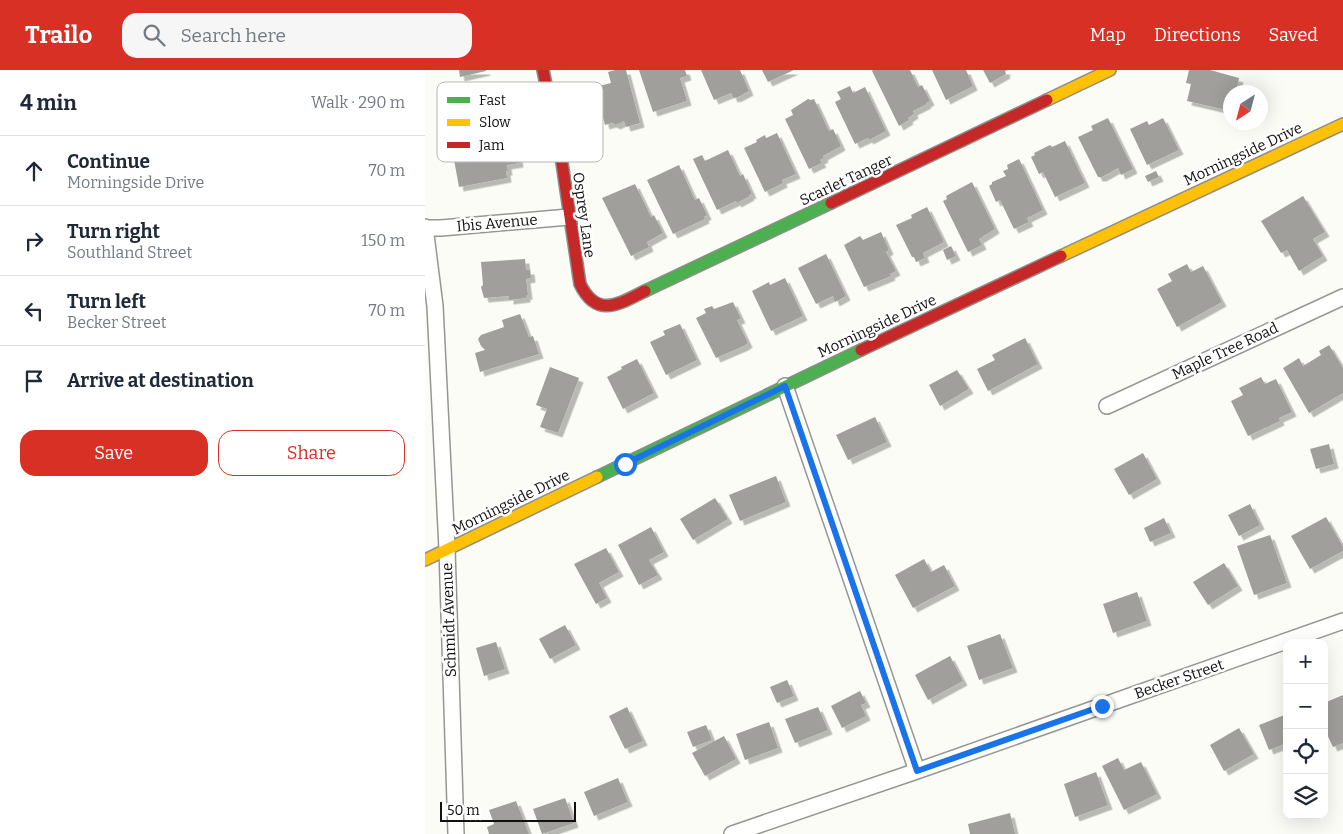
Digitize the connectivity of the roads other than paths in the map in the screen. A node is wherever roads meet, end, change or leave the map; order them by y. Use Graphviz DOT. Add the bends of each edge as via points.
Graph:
graph roads {
  1 [pos="1110,70"];
  2 [pos="1343,124"];
  3 [pos="561,162"];
  4 [pos="569,217"];
  5 [pos="425,228"];
  6 [pos="1343,297"];
  7 [pos="593,302"];
  8 [pos="785,386"];
  9 [pos="1107,406"];
  10 [pos="447,549"];
  11 [pos="425,560"];
  12 [pos="1343,622"];
  13 [pos="917,771"];
  14 [pos="456,834"];
  15 [pos="732,834"];
  1 -- 7 [label="street, Scarlet Tanger" via="621,304 606,306"];
  2 -- 8 [label="street, Morningside Drive"];
  3 -- 4 [label="street, Osprey Lane"];
  4 -- 5 [label="street, Ibis Avenue"];
  4 -- 7 [label="street, Osprey Lane" via="577,274 583,291"];
  5 -- 10 [label="street, Schmidt Avenue" via="435,306"];
  6 -- 9 [label="street, Maple Tree Road"];
  8 -- 10 [label="street, Morningside Drive"];
  8 -- 13 [label="street"];
  10 -- 11 [label="street, Morningside Drive"];
  10 -- 14 [label="street, Schmidt Avenue"];
  12 -- 13 [label="street, Becker Street"];
  13 -- 15 [label="street, Becker Street"];
}
